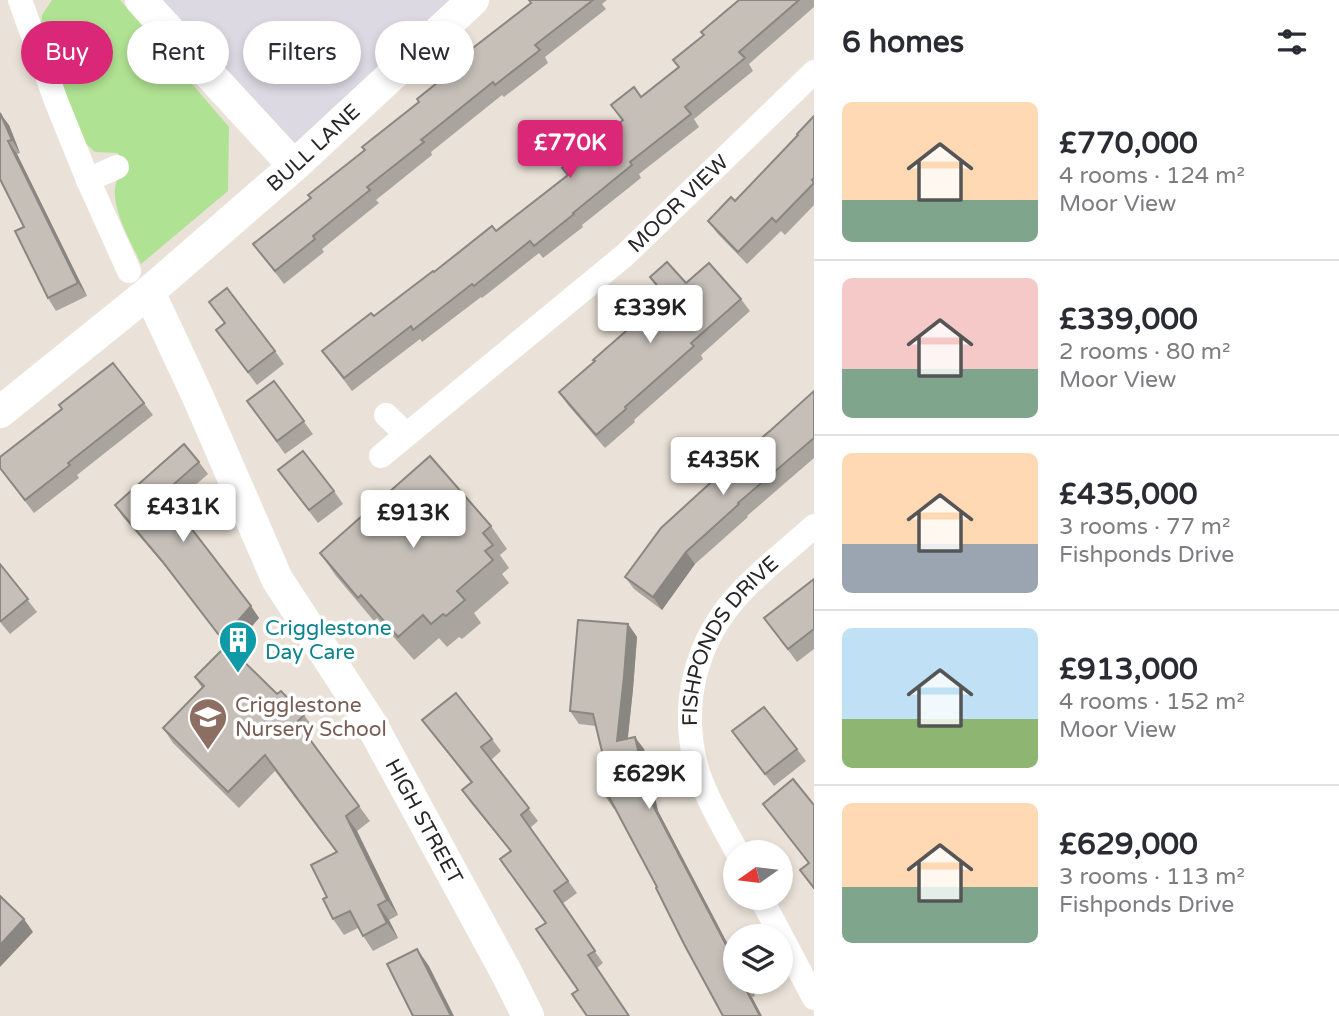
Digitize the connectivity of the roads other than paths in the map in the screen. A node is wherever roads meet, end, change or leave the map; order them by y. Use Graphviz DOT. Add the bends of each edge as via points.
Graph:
graph roads {
  1 [pos="141,0"];
  2 [pos="473,0"];
  3 [pos="21,1"];
  4 [pos="814,72"];
  5 [pos="294,166"];
  6 [pos="117,167"];
  7 [pos="88,180"];
  8 [pos="139,281"];
  9 [pos="0,412"];
  10 [pos="386,415"];
  11 [pos="406,435"];
  12 [pos="381,456"];
  13 [pos="814,526"];
  14 [pos="730,840"];
  15 [pos="767,910"];
  16 [pos="814,998"];
  17 [pos="528,1016"];
  1 -- 5 [label="street"];
  2 -- 5 [label="street, BULL LANE"];
  3 -- 7 [label="street"];
  4 -- 11 [label="street, MOOR VIEW" via="625,256"];
  5 -- 8 [label="street, BULL LANE"];
  6 -- 7 [label="street"];
  7 -- 8 [label="street"];
  8 -- 9 [label="street, BULL LANE"];
  8 -- 17 [label="street, HIGH STREET" via="198,397 277,579 370,722"];
  10 -- 11 [label="street"];
  11 -- 12 [label="street, MOOR VIEW"];
  13 -- 14 [label="street, FISHPONDS DRIVE" via="741,591 703,645 694,676 692,743 700,775"];
  15 -- 16 [label="street"];
}
